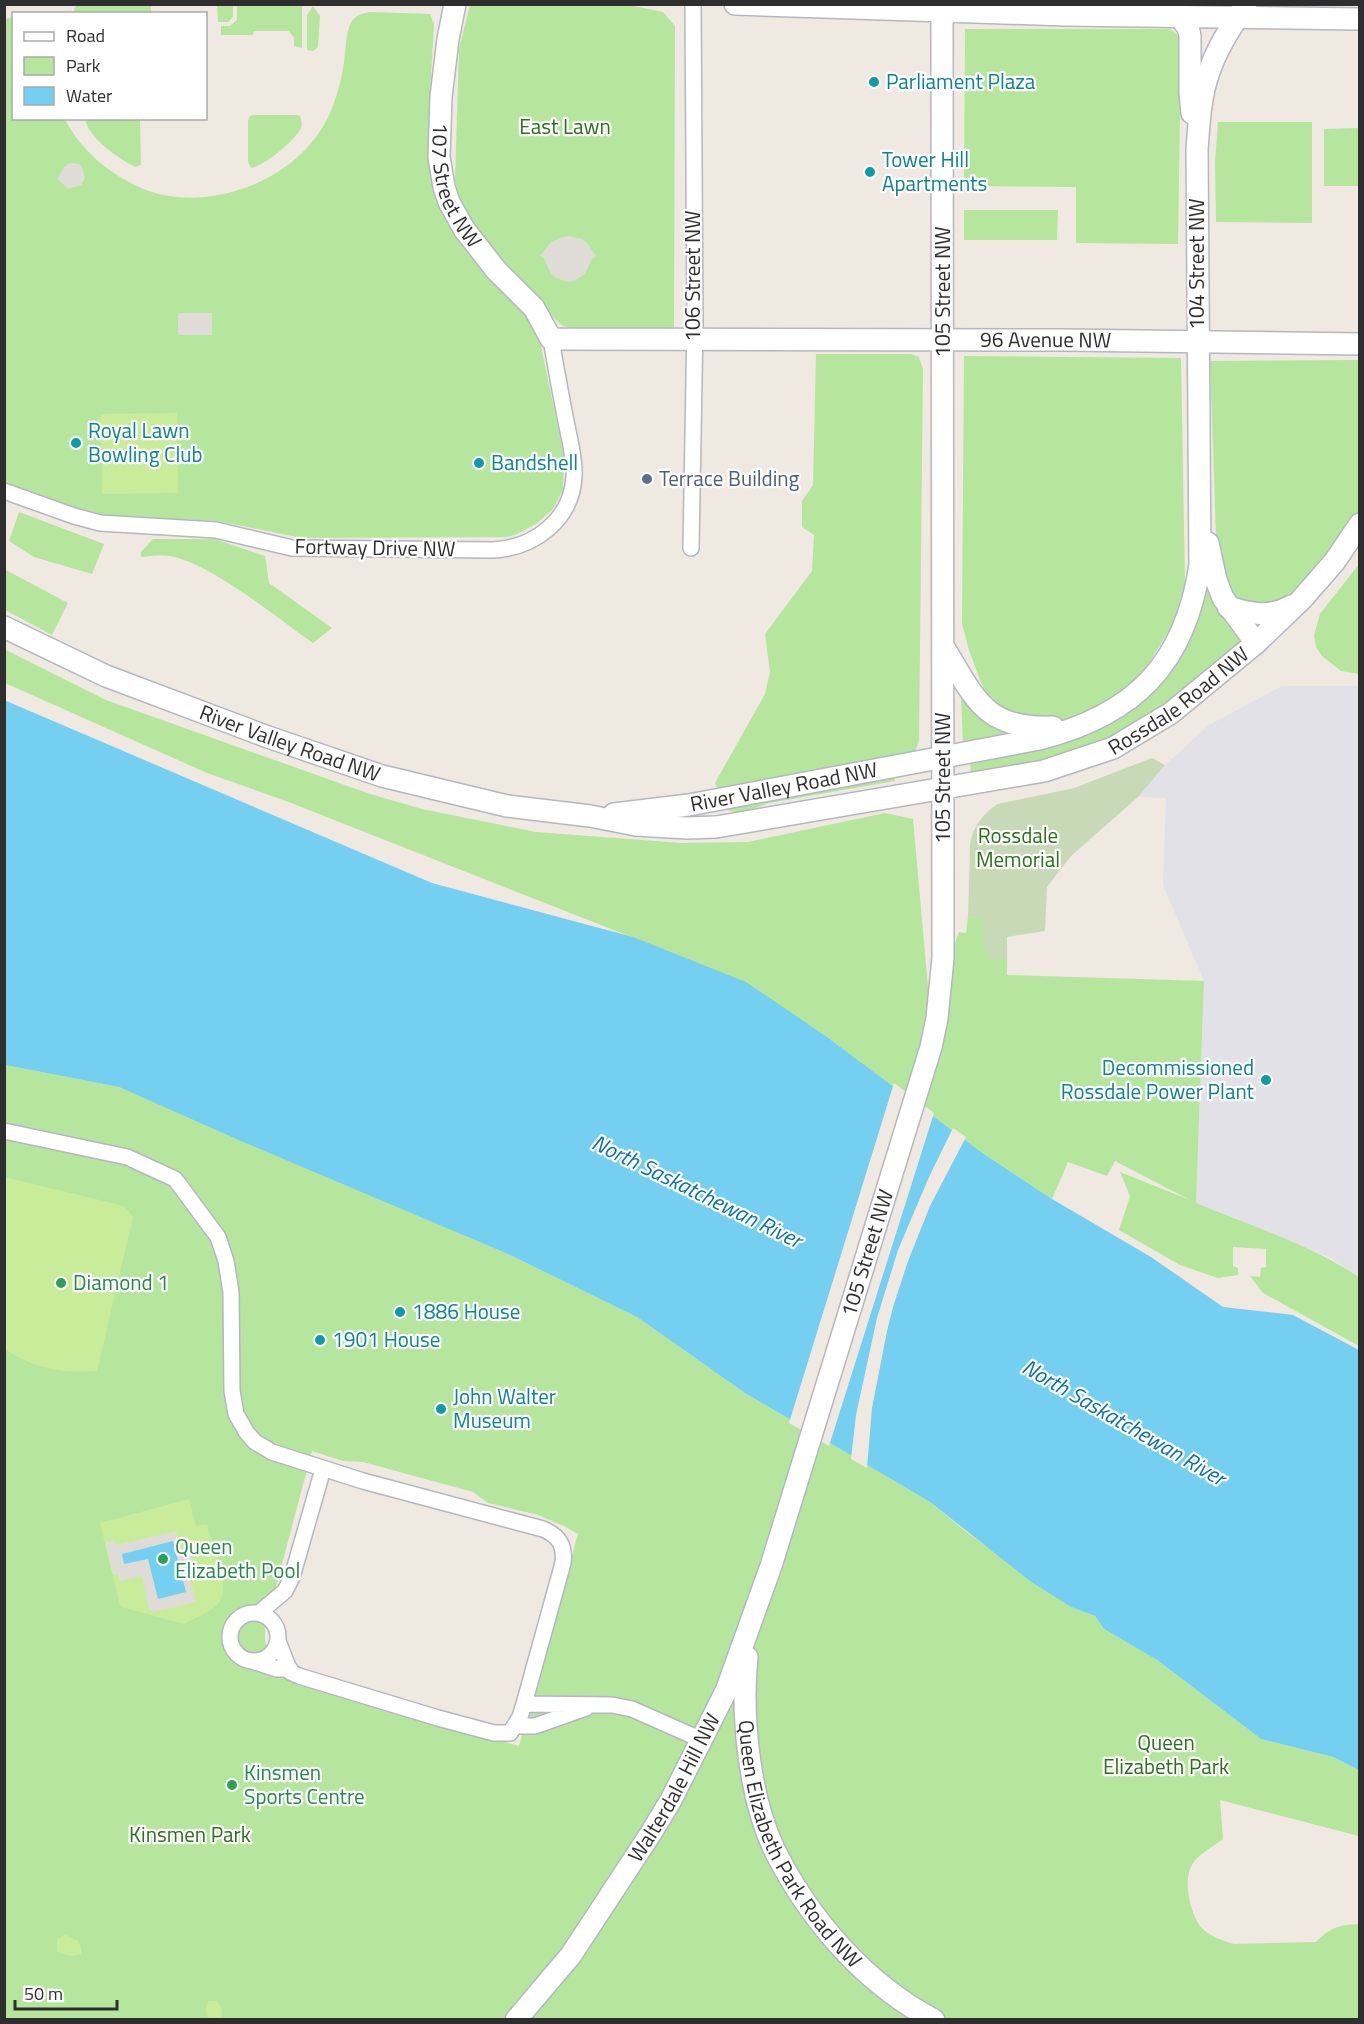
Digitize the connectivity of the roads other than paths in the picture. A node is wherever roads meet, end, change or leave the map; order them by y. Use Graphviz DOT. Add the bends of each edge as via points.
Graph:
graph roads {
  1 [pos="455,4"];
  2 [pos="693,4"];
  3 [pos="735,4"];
  4 [pos="942,8"];
  5 [pos="1242,11"];
  6 [pos="1179,17"];
  7 [pos="1359,19"];
  8 [pos="1197,149"];
  9 [pos="551,339"];
  10 [pos="943,339"];
  11 [pos="694,340"];
  12 [pos="1197,341"];
  13 [pos="1359,344"];
  14 [pos="4,491"];
  15 [pos="1200,520"];
  16 [pos="1359,524"];
  17 [pos="691,548"];
  18 [pos="1301,600"];
  19 [pos="1228,607"];
  20 [pos="4,627"];
  21 [pos="1256,643"];
  22 [pos="943,646"];
  23 [pos="1084,726"];
  24 [pos="943,757"];
  25 [pos="943,789"];
  26 [pos="590,816"];
  27 [pos="4,1131"];
  28 [pos="323,1469"];
  29 [pos="782,1528"];
  30 [pos="259,1613"];
  31 [pos="751,1626"];
  32 [pos="278,1641"];
  33 [pos="250,1661"];
  34 [pos="290,1669"];
  35 [pos="524,1704"];
  36 [pos="595,1705"];
  37 [pos="515,1726"];
  38 [pos="702,1740"];
  39 [pos="516,2019"];
  40 [pos="934,2019"];
  1 -- 9 [label="main road, 107 Street NW" via="441,97 439,157 444,187 464,229 496,270 534,308"];
  2 -- 11 [label="street, 106 Street NW"];
  3 -- 4 [label="main road"];
  4 -- 6 [label="main road"];
  4 -- 10 [label="main road, 105 Street NW"];
  5 -- 6 [label="main road"];
  5 -- 7 [label="main road"];
  5 -- 8 [label="main road, 104 Street NW" via="1208,75"];
  6 -- 8 [label="main road" via="1190,36 1190,93"];
  8 -- 12 [label="main road, 104 Street NW"];
  9 -- 11 [label="main road, 96 Avenue NW"];
  9 -- 14 [label="street, Fortway Drive NW" via="573,455 572,490 548,530 517,547 292,548 216,530 100,523"];
  10 -- 11 [label="main road, 96 Avenue NW"];
  10 -- 12 [label="main road, 96 Avenue NW"];
  10 -- 22 [label="main road, 105 Street NW"];
  11 -- 17 [label="street, 106 Street NW"];
  12 -- 13 [label="main road, 96 Avenue NW"];
  12 -- 15 [label="main road, 104 Street NW"];
  15 -- 19 [label="main road" via="1216,580"];
  15 -- 23 [label="main road, Rossdale Road NW" via="1198,579 1189,612 1162,666 1142,690 1108,715"];
  16 -- 18 [label="main road, Rossdale Road NW" via="1335,561"];
  18 -- 19 [label="main road" via="1264,615"];
  18 -- 21 [label="main road, Rossdale Road NW"];
  19 -- 21 [label="main road"];
  20 -- 26 [label="main road, River Valley Road NW" via="106,676 382,776 507,806"];
  21 -- 25 [label="main road, Rossdale Road NW" via="1171,713 1113,748 1044,771"];
  22 -- 23 [label="main road" via="970,693 993,716 1027,727"];
  22 -- 24 [label="main road, 105 Street NW"];
  23 -- 24 [label="main road, Rossdale Road NW" via="1039,739"];
  24 -- 25 [label="main road, 105 Street NW"];
  24 -- 26 [label="main road, River Valley Road NW" via="689,805"];
  25 -- 26 [label="main road, River Valley Road NW" via="716,828 636,825"];
  25 -- 29 [label="main road, 105 Street NW" via="943,958 931,1047"];
  27 -- 28 [label="street" via="120,1155 175,1179 218,1237 226,1261 236,1414 255,1442 272,1452"];
  28 -- 30 [label="street" via="292,1577 285,1591"];
  28 -- 35 [label="street" via="532,1525 556,1536 563,1547 563,1563"];
  29 -- 31 [label="main road, Walterdale Hill NW"];
  30 -- 32 [label="street" via="273,1622"];
  30 -- 33 [label="street" via="244,1615 230,1633 232,1648"];
  31 -- 38 [label="main road, Walterdale Hill NW"];
  31 -- 40 [label="main road, Queen Elizabeth Park Road NW" via="745,1721 757,1797 774,1848 833,1938 892,1994"];
  32 -- 33 [label="street" via="266,1658"];
  32 -- 34 [label="street"];
  33 -- 34 [label="street"];
  34 -- 37 [label="street" via="299,1676 438,1718 494,1732 510,1733"];
  35 -- 36 [label="street"];
  35 -- 37 [label="street"];
  36 -- 37 [label="street" via="542,1725"];
  36 -- 38 [label="street" via="632,1709"];
  38 -- 39 [label="main road, Walterdale Hill NW" via="671,1800 593,1923 565,1963"];
}
